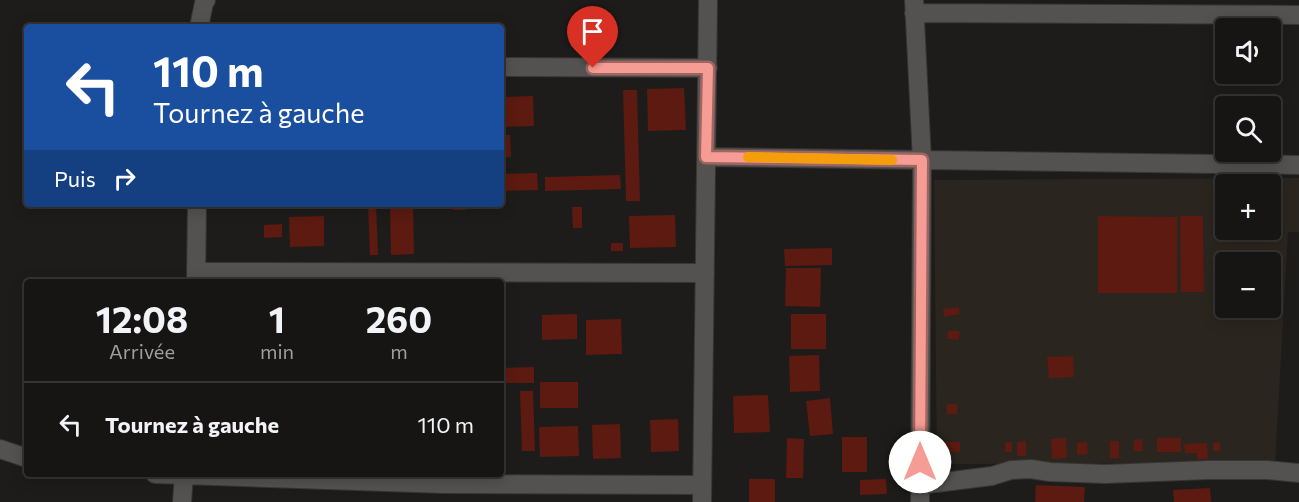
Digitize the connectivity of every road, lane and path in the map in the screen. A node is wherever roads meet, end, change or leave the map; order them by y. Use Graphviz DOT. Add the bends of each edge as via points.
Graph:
graph roads {
  1 [pos="206,0"];
  2 [pos="708,0"];
  3 [pos="914,7"];
  4 [pos="1299,15"];
  5 [pos="200,24"];
  6 [pos="504,67"];
  7 [pos="708,68"];
  8 [pos="706,157"];
  9 [pos="922,160"];
  10 [pos="1299,165"];
  11 [pos="197,207"];
  12 [pos="705,273"];
  13 [pos="196,277"];
  14 [pos="0,449"];
  15 [pos="24,457"];
  16 [pos="1299,473"];
  17 [pos="184,477"];
  18 [pos="242,477"];
  19 [pos="702,494"];
  20 [pos="920,494"];
  21 [pos="182,502"];
  1 -- 5 [label="street"];
  2 -- 7 [label="street"];
  3 -- 4 [label="street"];
  3 -- 9 [label="street"];
  6 -- 7 [label="street"];
  7 -- 8 [label="street"];
  8 -- 9 [label="street"];
  8 -- 12 [label="street"];
  9 -- 10 [label="street"];
  9 -- 20 [label="street"];
  11 -- 13 [label="street"];
  12 -- 13 [label="street"];
  12 -- 19 [label="street"];
  14 -- 15 [label="street"];
  16 -- 20 [label="street" via="1208,470 1105,474 1011,470"];
  17 -- 21 [label="street"];
  18 -- 19 [label="street"];
}
